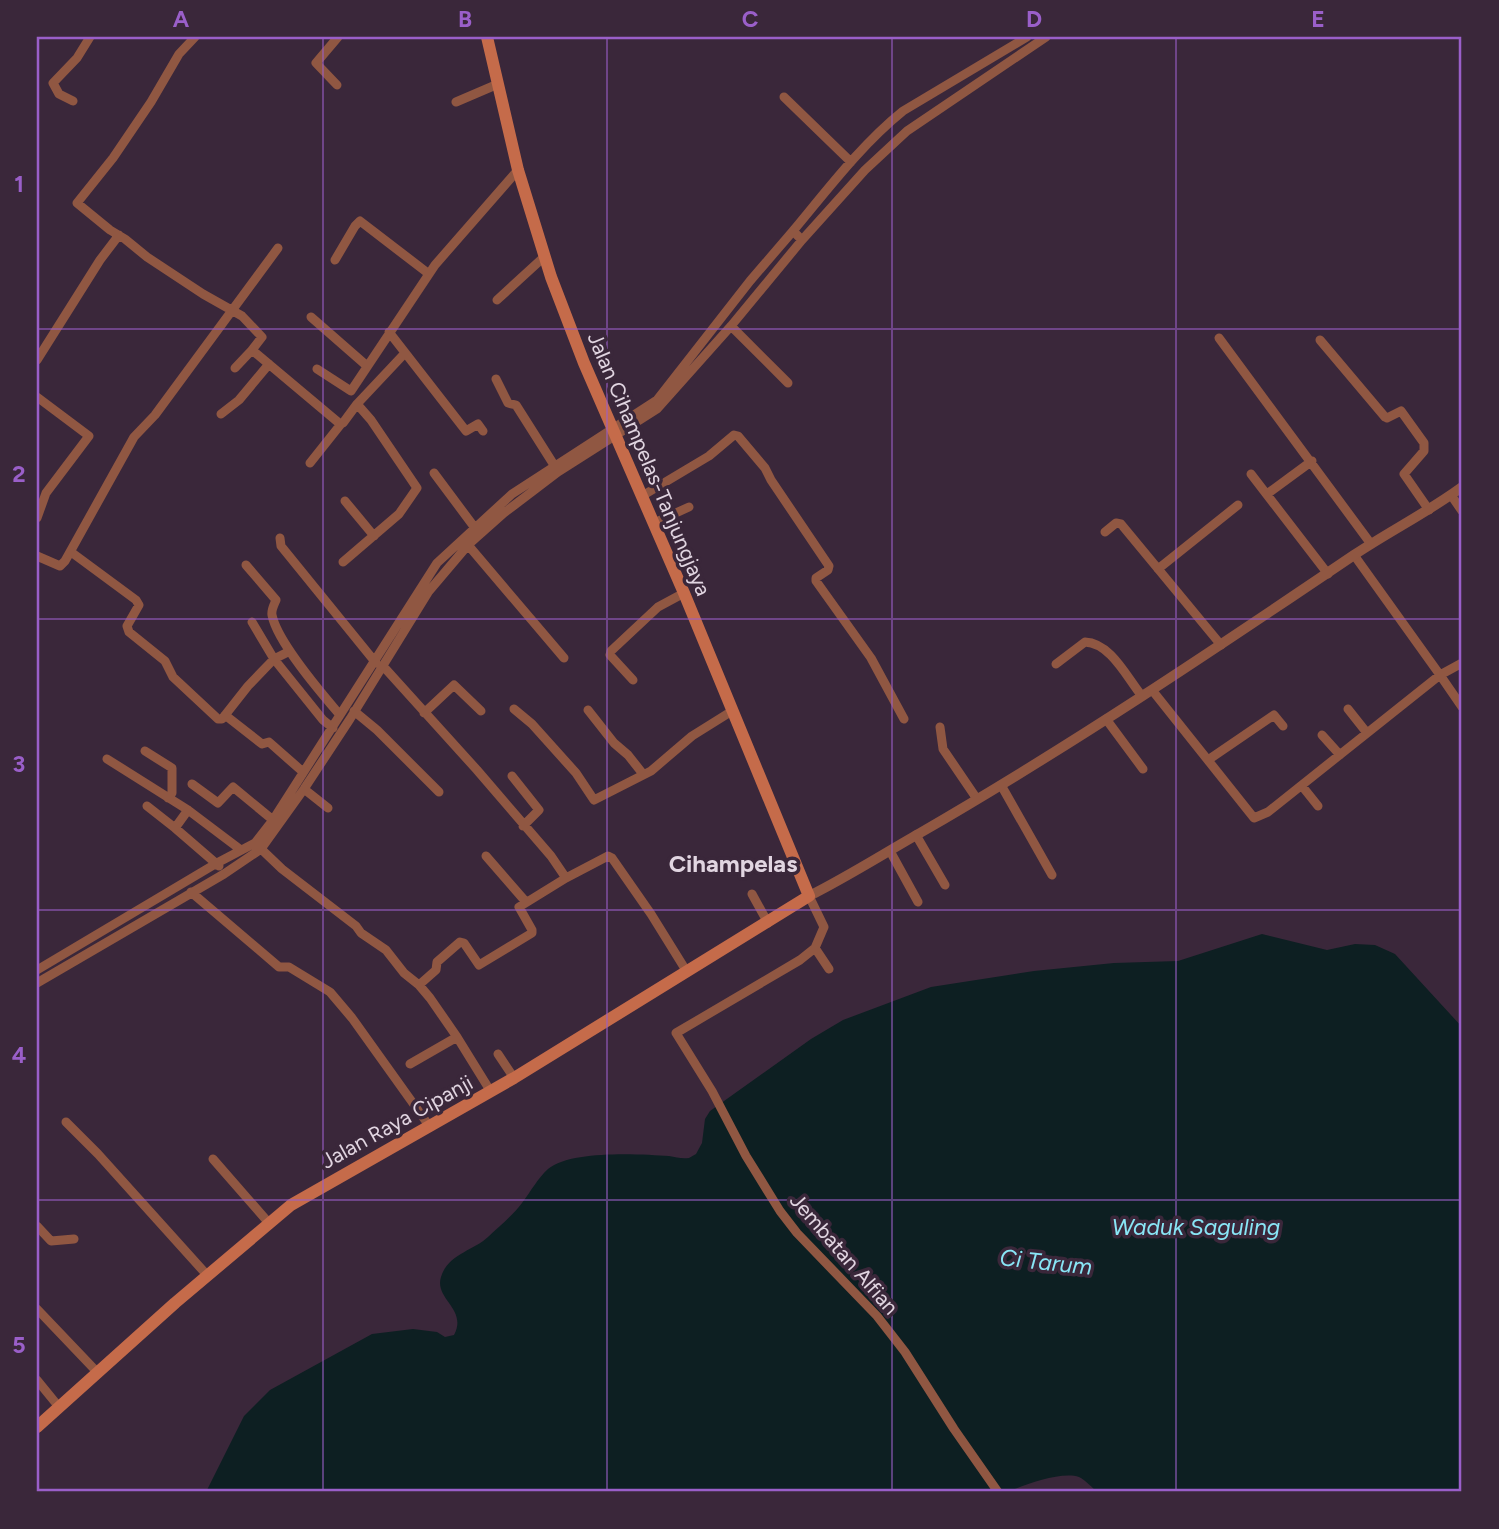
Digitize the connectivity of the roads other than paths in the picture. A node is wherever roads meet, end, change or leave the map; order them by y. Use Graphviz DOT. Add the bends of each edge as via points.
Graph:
graph roads {
  1 [pos="90,37"];
  2 [pos="195,37"];
  3 [pos="338,37"];
  4 [pos="487,37"];
  5 [pos="1027,37"];
  6 [pos="1046,37"];
  7 [pos="498,84"];
  8 [pos="337,85"];
  9 [pos="784,97"];
  10 [pos="73,101"];
  11 [pos="456,102"];
  12 [pos="851,162"];
  13 [pos="518,170"];
  14 [pos="119,235"];
  15 [pos="798,235"];
  16 [pos="278,248"];
  17 [pos="544,257"];
  18 [pos="335,260"];
  19 [pos="429,274"];
  20 [pos="748,295"];
  21 [pos="497,300"];
  22 [pos="232,310"];
  23 [pos="312,317"];
  24 [pos="731,326"];
  25 [pos="388,332"];
  26 [pos="1219,338"];
  27 [pos="1320,340"];
  28 [pos="252,350"];
  29 [pos="405,353"];
  30 [pos="37,360"];
  31 [pos="269,365"];
  32 [pos="367,366"];
  33 [pos="235,368"];
  34 [pos="317,369"];
  35 [pos="496,379"];
  36 [pos="788,383"];
  37 [pos="37,397"];
  38 [pos="356,404"];
  39 [pos="221,414"];
  40 [pos="341,424"];
  41 [pos="483,431"];
  42 [pos="614,433"];
  43 [pos="1312,461"];
  44 [pos="310,463"];
  45 [pos="554,465"];
  46 [pos="434,473"];
  47 [pos="1251,474"];
  48 [pos="1462,487"];
  49 [pos="1267,494"];
  50 [pos="1451,495"];
  51 [pos="642,496"];
  52 [pos="515,498"];
  53 [pos="345,500"];
  54 [pos="1238,505"];
  55 [pos="690,507"];
  56 [pos="1429,510"];
  57 [pos="1462,511"];
  58 [pos="37,519"];
  59 [pos="654,523"];
  60 [pos="475,528"];
  61 [pos="1105,532"];
  62 [pos="374,536"];
  63 [pos="280,538"];
  64 [pos="1371,544"];
  65 [pos="468,545"];
  66 [pos="71,552"];
  67 [pos="1354,555"];
  68 [pos="37,556"];
  69 [pos="342,562"];
  70 [pos="246,565"];
  71 [pos="441,566"];
  72 [pos="1158,569"];
  73 [pos="1328,574"];
  74 [pos="684,593"];
  75 [pos="252,622"];
  76 [pos="1220,645"];
  77 [pos="289,651"];
  78 [pos="564,658"];
  79 [pos="274,659"];
  80 [pos="1462,663"];
  81 [pos="1056,664"];
  82 [pos="379,665"];
  83 [pos="1440,675"];
  84 [pos="633,680"];
  85 [pos="1152,690"];
  86 [pos="1142,696"];
  87 [pos="1462,707"];
  88 [pos="514,709"];
  89 [pos="1348,709"];
  90 [pos="588,710"];
  91 [pos="354,711"];
  92 [pos="481,711"];
  93 [pos="732,711"];
  94 [pos="424,713"];
  95 [pos="225,715"];
  96 [pos="340,715"];
  97 [pos="904,719"];
  98 [pos="1106,719"];
  99 [pos="1283,726"];
  100 [pos="940,727"];
  101 [pos="333,728"];
  102 [pos="1367,733"];
  103 [pos="1322,735"];
  104 [pos="145,751"];
  105 [pos="1340,755"];
  106 [pos="107,759"];
  107 [pos="1208,760"];
  108 [pos="1143,769"];
  109 [pos="303,772"];
  110 [pos="643,774"];
  111 [pos="512,776"];
  112 [pos="192,785"];
  113 [pos="1001,785"];
  114 [pos="1302,786"];
  115 [pos="304,789"];
  116 [pos="439,792"];
  117 [pos="168,798"];
  118 [pos="977,799"];
  119 [pos="147,806"];
  120 [pos="1318,806"];
  121 [pos="328,808"];
  122 [pos="188,810"];
  123 [pos="273,820"];
  124 [pos="523,826"];
  125 [pos="176,828"];
  126 [pos="916,835"];
  127 [pos="258,846"];
  128 [pos="241,850"];
  129 [pos="890,851"];
  130 [pos="486,856"];
  131 [pos="217,863"];
  132 [pos="224,874"];
  133 [pos="1052,875"];
  134 [pos="566,878"];
  135 [pos="945,885"];
  136 [pos="191,891"];
  137 [pos="751,894"];
  138 [pos="809,896"];
  139 [pos="526,902"];
  140 [pos="918,902"];
  141 [pos="768,923"];
  142 [pos="815,948"];
  143 [pos="829,969"];
  144 [pos="37,970"];
  145 [pos="687,972"];
  146 [pos="37,983"];
  147 [pos="419,985"];
  148 [pos="457,1037"];
  149 [pos="498,1054"];
  150 [pos="410,1064"];
  151 [pos="514,1079"];
  152 [pos="491,1092"];
  153 [pos="66,1122"];
  154 [pos="430,1127"];
  155 [pos="214,1158"];
  156 [pos="268,1222"];
  157 [pos="37,1226"];
  158 [pos="75,1239"];
  159 [pos="207,1275"];
  160 [pos="37,1309"];
  161 [pos="98,1373"];
  162 [pos="37,1380"];
  163 [pos="59,1407"];
  164 [pos="38,1424"];
  165 [pos="998,1492"];
  1 -- 10 [label="street" via="53,83 55,90"];
  2 -- 14 [label="street" via="179,54 113,158 77,201"];
  3 -- 8 [label="street" via="316,63"];
  4 -- 7 [label="main road, Jalan Cihampelas-Tanjungjaya"];
  5 -- 12 [label="street" via="903,111"];
  6 -- 15 [label="street" via="907,131"];
  7 -- 11 [label="street"];
  7 -- 13 [label="main road, Jalan Cihampelas-Tanjungjaya"];
  9 -- 12 [label="street"];
  12 -- 15 [label="street"];
  13 -- 17 [label="main road, Jalan Cihampelas-Tanjungjaya"];
  13 -- 19 [label="street"];
  14 -- 22 [label="street"];
  14 -- 30 [label="street"];
  15 -- 20 [label="street"];
  16 -- 22 [label="street"];
  17 -- 21 [label="street"];
  17 -- 42 [label="main road, Jalan Cihampelas-Tanjungjaya"];
  18 -- 19 [label="street" via="360,221"];
  19 -- 25 [label="street"];
  20 -- 24 [label="street"];
  20 -- 42 [label="street" via="657,400"];
  22 -- 28 [label="street" via="262,337"];
  22 -- 66 [label="street" via="134,437"];
  23 -- 32 [label="street"];
  24 -- 36 [label="street"];
  24 -- 42 [label="street" via="657,409"];
  25 -- 29 [label="street"];
  25 -- 32 [label="street"];
  26 -- 43 [label="street"];
  27 -- 56 [label="street" via="1385,417 1401,411 1424,443 1424,451 1404,474"];
  28 -- 31 [label="street"];
  28 -- 33 [label="street"];
  29 -- 38 [label="street"];
  29 -- 41 [label="street" via="466,431 478,424"];
  31 -- 39 [label="street"];
  31 -- 40 [label="street"];
  32 -- 34 [label="street" via="349,392"];
  35 -- 45 [label="street"];
  37 -- 58 [label="street" via="89,436 46,493"];
  38 -- 40 [label="street"];
  38 -- 62 [label="street" via="417,488 406,506"];
  40 -- 44 [label="street"];
  42 -- 45 [label="street"];
  42 -- 51 [label="main road, Jalan Cihampelas-Tanjungjaya"];
  42 -- 52 [label="street"];
  43 -- 49 [label="street"];
  43 -- 64 [label="street"];
  45 -- 52 [label="street"];
  46 -- 60 [label="street"];
  47 -- 49 [label="street"];
  48 -- 50 [label="street"];
  49 -- 73 [label="street"];
  50 -- 56 [label="street"];
  50 -- 57 [label="street"];
  51 -- 59 [label="main road, Jalan Cihampelas-Tanjungjaya"];
  51 -- 97 [label="street" via="738,436 765,468 829,566 816,581 872,658"];
  52 -- 60 [label="street"];
  52 -- 65 [label="street"];
  53 -- 62 [label="street"];
  54 -- 72 [label="street"];
  55 -- 59 [label="street"];
  56 -- 64 [label="street"];
  59 -- 74 [label="main road, Jalan Cihampelas-Tanjungjaya"];
  60 -- 71 [label="street"];
  61 -- 72 [label="street" via="1119,523"];
  62 -- 69 [label="street"];
  63 -- 82 [label="street" via="279,543 314,589"];
  64 -- 67 [label="street"];
  65 -- 71 [label="street"];
  65 -- 78 [label="street"];
  66 -- 68 [label="street" via="60,566"];
  66 -- 95 [label="street" via="136,600 139,605 127,626 129,632 165,661 173,677 218,719"];
  67 -- 73 [label="street"];
  67 -- 83 [label="street"];
  70 -- 77 [label="street" via="276,600 272,617"];
  71 -- 82 [label="street"];
  72 -- 76 [label="street"];
  73 -- 76 [label="street"];
  74 -- 84 [label="street" via="658,607 611,651"];
  74 -- 93 [label="main road, Jalan Cihampelas-Tanjungjaya"];
  75 -- 79 [label="street"];
  76 -- 85 [label="street"];
  77 -- 79 [label="street"];
  77 -- 96 [label="street"];
  79 -- 95 [label="street"];
  79 -- 101 [label="street"];
  80 -- 83 [label="street"];
  81 -- 86 [label="street" via="1085,642 1095,643"];
  82 -- 91 [label="street"];
  82 -- 94 [label="street"];
  82 -- 96 [label="street"];
  83 -- 87 [label="street"];
  83 -- 102 [label="street"];
  85 -- 86 [label="street"];
  85 -- 107 [label="street"];
  86 -- 98 [label="street"];
  88 -- 110 [label="street" via="576,773 594,800"];
  89 -- 102 [label="street"];
  90 -- 110 [label="street"];
  91 -- 115 [label="street"];
  91 -- 116 [label="street"];
  92 -- 94 [label="street" via="454,685"];
  93 -- 110 [label="street"];
  93 -- 138 [label="main road, Jalan Cihampelas-Tanjungjaya"];
  94 -- 124 [label="street"];
  95 -- 109 [label="street" via="262,744 269,742"];
  96 -- 101 [label="street"];
  98 -- 108 [label="street"];
  98 -- 113 [label="street"];
  99 -- 107 [label="street" via="1274,715"];
  100 -- 118 [label="street" via="943,749"];
  101 -- 109 [label="street"];
  102 -- 105 [label="street"];
  103 -- 105 [label="street"];
  104 -- 117 [label="street" via="172,768"];
  105 -- 114 [label="street"];
  106 -- 117 [label="street"];
  107 -- 114 [label="street" via="1254,818"];
  109 -- 123 [label="street"];
  111 -- 124 [label="street" via="538,810"];
  112 -- 123 [label="street" via="217,803 233,787"];
  113 -- 118 [label="street"];
  113 -- 133 [label="street"];
  114 -- 120 [label="street"];
  115 -- 121 [label="street"];
  115 -- 127 [label="street"];
  117 -- 122 [label="street"];
  118 -- 126 [label="street"];
  119 -- 125 [label="street"];
  122 -- 125 [label="street"];
  122 -- 128 [label="street"];
  123 -- 127 [label="street"];
  124 -- 134 [label="street"];
  125 -- 131 [label="street"];
  126 -- 129 [label="street"];
  126 -- 135 [label="street"];
  127 -- 128 [label="street"];
  127 -- 132 [label="street"];
  127 -- 147 [label="street" via="386,950"];
  128 -- 131 [label="street"];
  129 -- 138 [label="street"];
  129 -- 140 [label="street"];
  130 -- 139 [label="street"];
  131 -- 132 [label="street"];
  131 -- 144 [label="street"];
  132 -- 136 [label="street"];
  134 -- 139 [label="street"];
  134 -- 145 [label="street" via="606,856 612,858"];
  136 -- 146 [label="street"];
  136 -- 154 [label="street" via="279,967 289,967 330,992"];
  137 -- 141 [label="street"];
  138 -- 141 [label="main road, Jalan Raya Cipanji"];
  138 -- 142 [label="street" via="824,928"];
  139 -- 147 [label="street" via="519,909 532,933 479,965 460,942"];
  141 -- 145 [label="main road, Jalan Raya Cipanji"];
  142 -- 143 [label="street"];
  142 -- 165 [label="street, Jembatan Alfian" via="677,1033 780,1211 898,1343"];
  145 -- 151 [label="main road, Jalan Raya Cipanji"];
  147 -- 148 [label="street"];
  148 -- 150 [label="street"];
  148 -- 152 [label="street"];
  149 -- 151 [label="street"];
  151 -- 152 [label="main road, Jalan Raya Cipanji"];
  152 -- 154 [label="main road, Jalan Raya Cipanji"];
  153 -- 159 [label="street"];
  154 -- 156 [label="main road, Jalan Raya Cipanji" via="309,1193"];
  155 -- 156 [label="street"];
  156 -- 159 [label="main road, Jalan Raya Cipanji"];
  157 -- 158 [label="street" via="51,1241"];
  159 -- 161 [label="main road, Jalan Raya Cipanji"];
  160 -- 161 [label="street"];
  161 -- 163 [label="main road, Jalan Raya Cipanji"];
  162 -- 163 [label="street"];
  163 -- 164 [label="main road, Jalan Raya Cipanji"];
}
